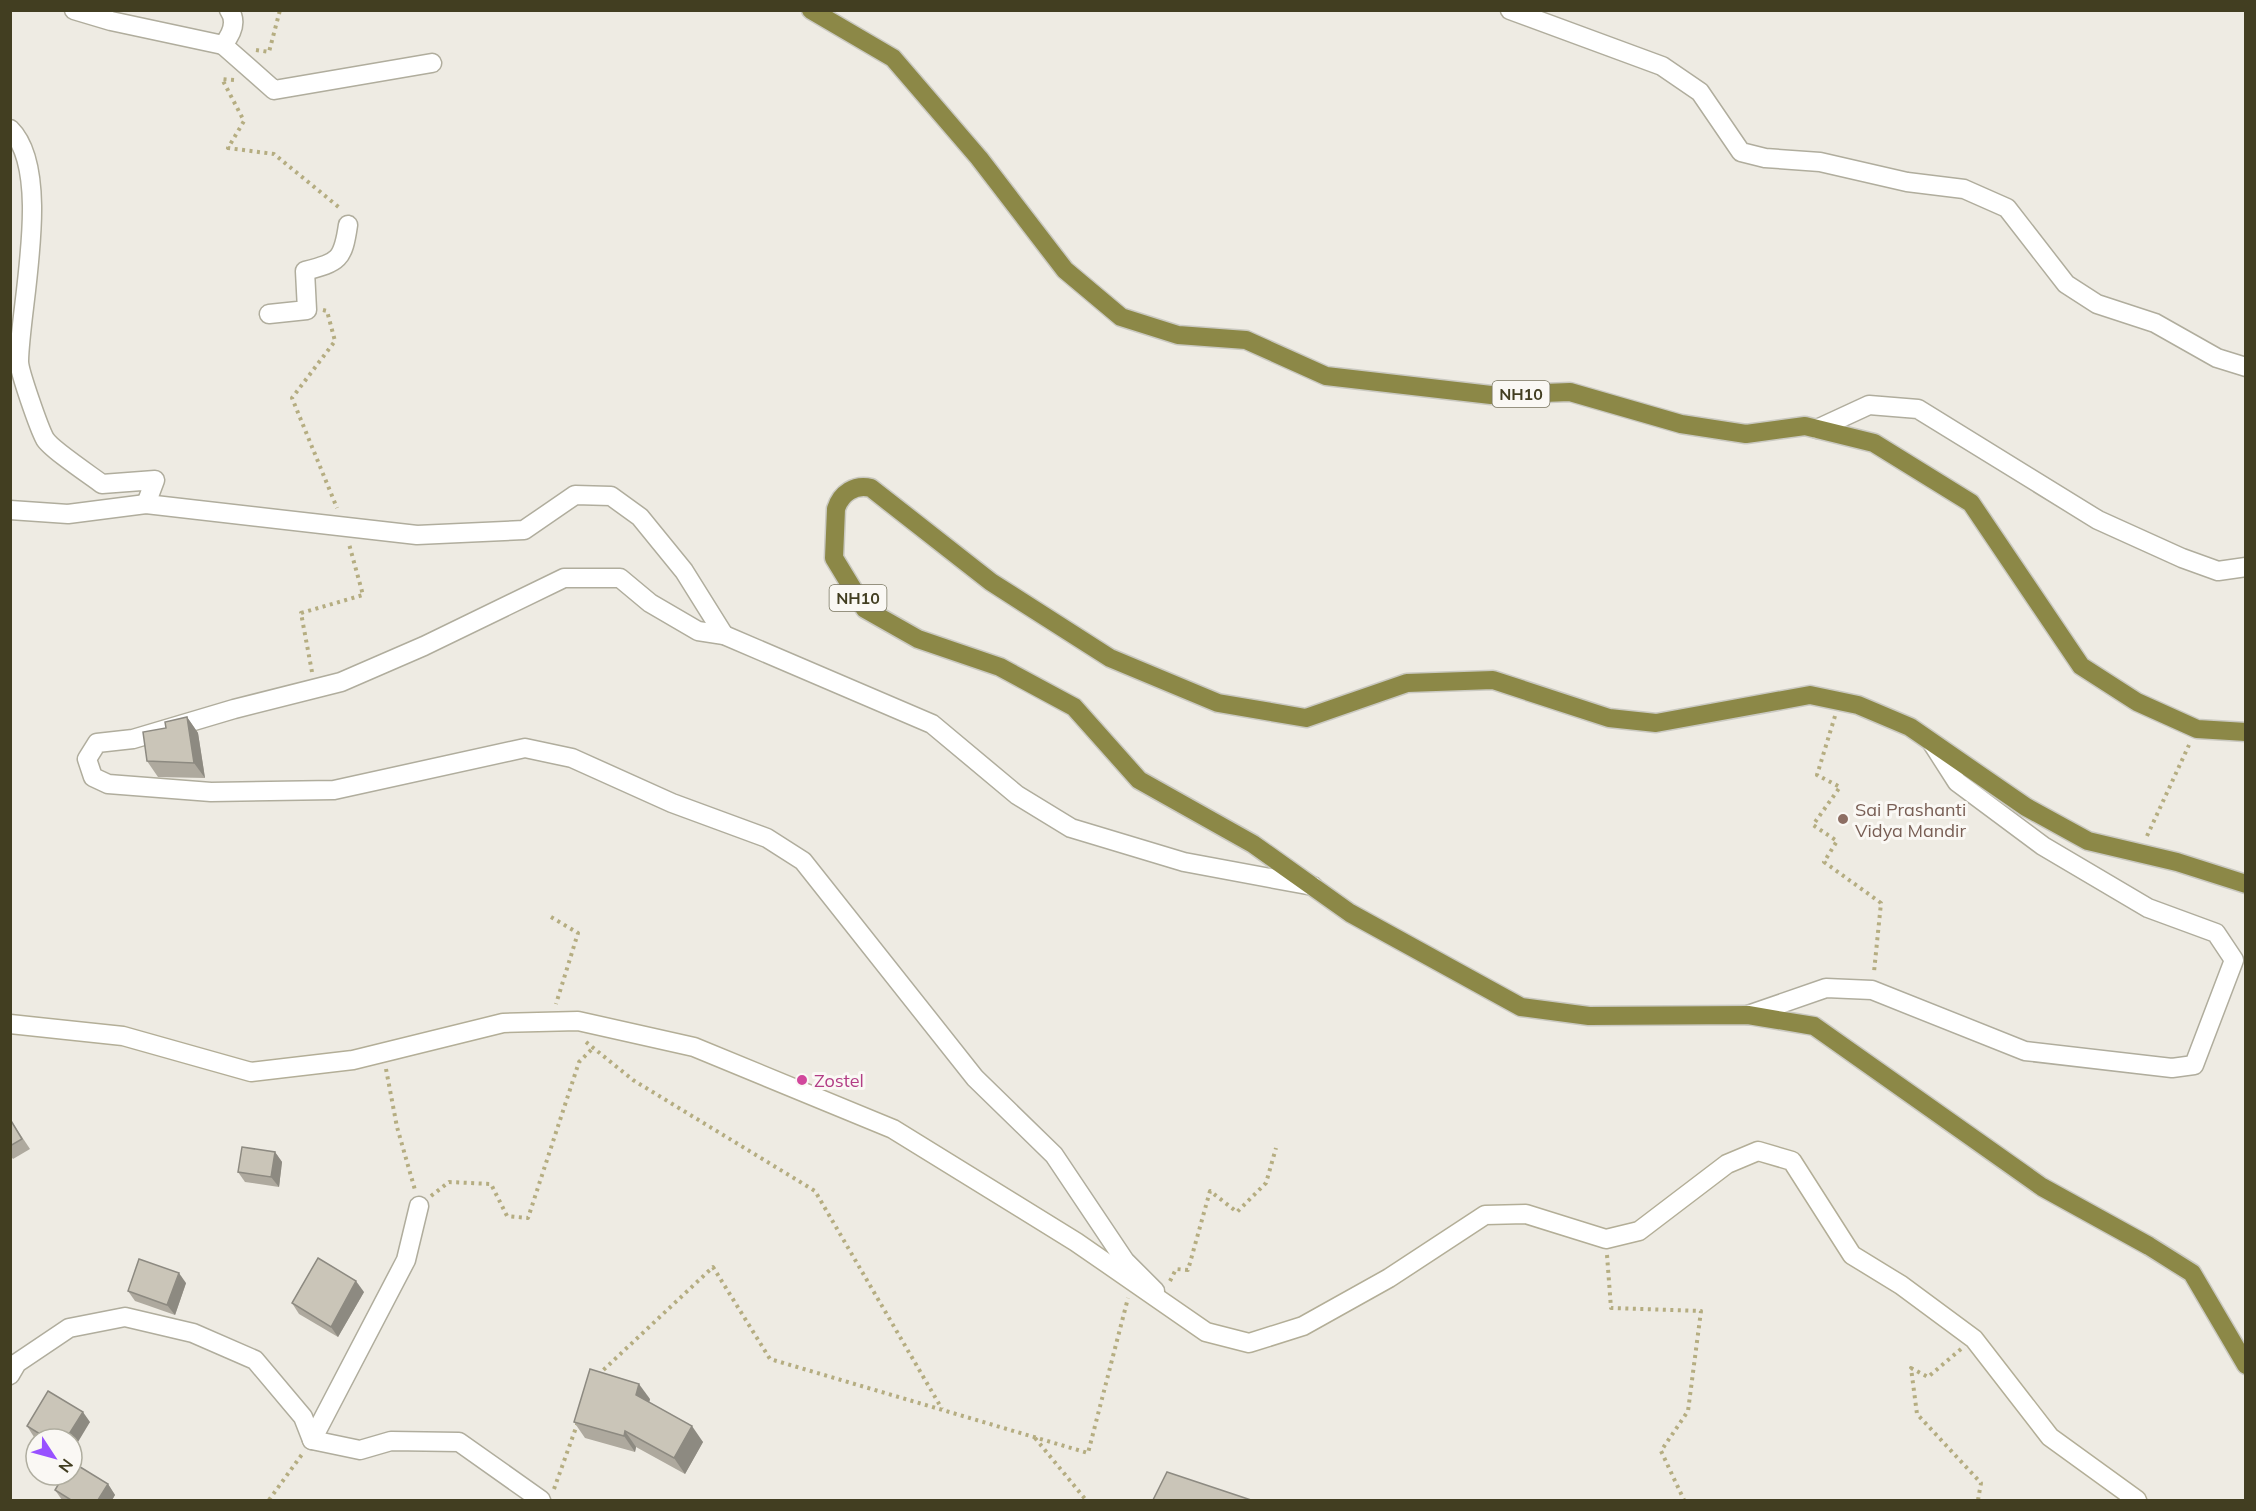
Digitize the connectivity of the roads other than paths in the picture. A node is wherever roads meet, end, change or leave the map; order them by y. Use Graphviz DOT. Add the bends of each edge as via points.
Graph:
graph roads {
  1 [pos="74,10"];
  2 [pos="229,10"];
  3 [pos="811,10"];
  4 [pos="1510,10"];
  5 [pos="223,45"];
  6 [pos="432,63"];
  7 [pos="10,129"];
  8 [pos="348,225"];
  9 [pos="269,314"];
  10 [pos="2246,368"];
  11 [pos="1817,429"];
  12 [pos="146,504"];
  13 [pos="10,510"];
  14 [pos="2246,567"];
  15 [pos="724,635"];
  16 [pos="2246,732"];
  17 [pos="1932,742"];
  18 [pos="2246,884"];
  19 [pos="1313,886"];
  20 [pos="1748,1015"];
  21 [pos="10,1024"];
  22 [pos="419,1206"];
  23 [pos="1182,1318"];
  24 [pos="2246,1365"];
  25 [pos="10,1375"];
  26 [pos="312,1440"];
  27 [pos="541,1500"];
  28 [pos="2137,1500"];
  1 -- 5 [label="street"];
  2 -- 5 [label="street" via="233,16 232,33"];
  3 -- 11 [label="highway, NH10" via="893,58 979,158 1065,270 1121,317 1178,335 1246,340 1326,376 1491,395 1570,392 1681,424 1746,434 1805,426"];
  4 -- 10 [label="street" via="1662,66 1700,92 1741,152 1764,158 1820,162 1907,182 1964,189 2007,208 2066,284 2097,304 2155,323 2217,358"];
  5 -- 6 [label="street" via="274,90"];
  7 -- 12 [label="street" via="18,137 30,173 31,264 19,363 46,441 102,484 155,480"];
  8 -- 9 [label="street" via="344,250 331,265 305,271 307,310"];
  11 -- 14 [label="street" via="1869,405 1918,410 2098,520 2218,571"];
  11 -- 16 [label="highway, NH10" via="1874,443 1971,503 2081,666 2137,702 2197,729"];
  12 -- 13 [label="street" via="69,514"];
  12 -- 15 [label="street" via="417,535 524,530 575,495 611,496 640,517 684,571"];
  15 -- 19 [label="street" via="932,723 1017,795 1071,828 1184,862"];
  15 -- 23 [label="street" via="698,631 651,603 620,578 564,578 341,682 133,739 97,743 87,759 93,777 108,784 211,792 334,790 525,748 572,758 672,803 768,838 803,861 975,1078 1054,1155 1125,1262"];
  17 -- 18 [label="highway, NH10" via="2026,807 2088,841 2177,862"];
  17 -- 19 [label="highway, NH10" via="1910,727 1858,705 1810,695 1656,723 1610,718 1493,680 1407,683 1306,718 1218,703 1110,658 991,582 872,488 853,488 838,502 834,558 865,609 918,639 1000,667 1074,707 1139,780 1253,844"];
  17 -- 20 [label="street" via="1957,782 2043,846 2148,908 2216,933 2234,960 2194,1065 2172,1068 2025,1051 1872,990 1826,988"];
  19 -- 20 [label="highway, NH10" via="1350,913 1521,1007 1589,1016"];
  20 -- 24 [label="highway, NH10" via="1814,1026 2042,1187 2192,1273"];
  21 -- 23 [label="street" via="123,1036 251,1072 353,1060 503,1023 578,1022 694,1047 893,1129 1076,1242"];
  22 -- 26 [label="street" via="406,1260"];
  23 -- 28 [label="street" via="1206,1332 1249,1343 1303,1326 1389,1278 1485,1215 1526,1214 1606,1239 1639,1231 1726,1164 1758,1151 1792,1161 1852,1255 1901,1285 1974,1339 2050,1437"];
  25 -- 26 [label="street" via="17,1363 69,1328 125,1317 194,1333 255,1360 303,1417"];
  26 -- 27 [label="street" via="360,1450 391,1441 459,1442"];
}
